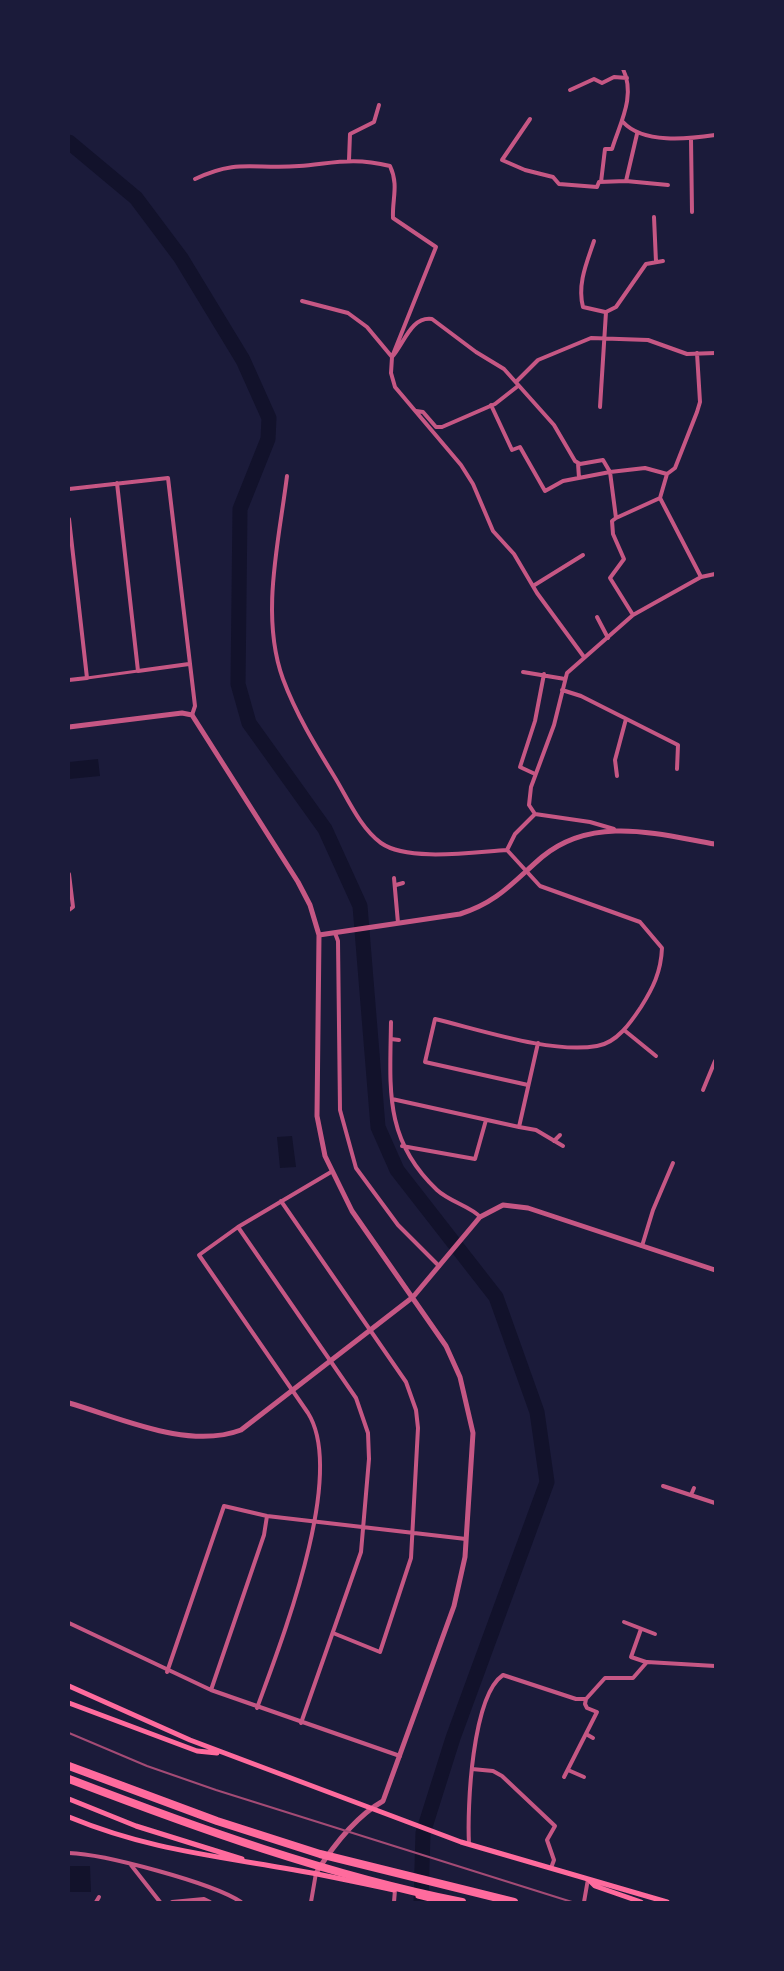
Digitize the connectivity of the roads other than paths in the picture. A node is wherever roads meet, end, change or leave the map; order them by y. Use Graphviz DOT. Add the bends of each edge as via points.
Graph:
graph roads {
  1 [pos="623,69"];
  2 [pos="627,78"];
  3 [pos="570,90"];
  4 [pos="380,105"];
  5 [pos="530,119"];
  6 [pos="623,122"];
  7 [pos="637,134"];
  8 [pos="715,135"];
  9 [pos="691,139"];
  10 [pos="349,160"];
  11 [pos="195,179"];
  12 [pos="626,181"];
  13 [pos="601,182"];
  14 [pos="668,185"];
  15 [pos="692,212"];
  16 [pos="654,217"];
  17 [pos="594,241"];
  18 [pos="663,261"];
  19 [pos="656,262"];
  20 [pos="302,301"];
  21 [pos="606,312"];
  22 [pos="603,337"];
  23 [pos="697,353"];
  24 [pos="715,353"];
  25 [pos="393,357"];
  26 [pos="517,384"];
  27 [pos="491,405"];
  28 [pos="600,407"];
  29 [pos="415,411"];
  30 [pos="578,462"];
  31 [pos="610,472"];
  32 [pos="667,474"];
  33 [pos="287,476"];
  34 [pos="579,478"];
  35 [pos="117,483"];
  36 [pos="69,489"];
  37 [pos="660,498"];
  38 [pos="616,518"];
  39 [pos="69,519"];
  40 [pos="583,555"];
  41 [pos="715,574"];
  42 [pos="701,577"];
  43 [pos="533,586"];
  44 [pos="633,615"];
  45 [pos="597,617"];
  46 [pos="608,638"];
  47 [pos="584,657"];
  48 [pos="189,664"];
  49 [pos="138,671"];
  50 [pos="523,672"];
  51 [pos="544,674"];
  52 [pos="87,678"];
  53 [pos="565,679"];
  54 [pos="69,680"];
  55 [pos="562,690"];
  56 [pos="192,715"];
  57 [pos="626,719"];
  58 [pos="69,727"];
  59 [pos="677,769"];
  60 [pos="535,774"];
  61 [pos="617,776"];
  62 [pos="535,814"];
  63 [pos="614,830"];
  64 [pos="715,844"];
  65 [pos="507,850"];
  66 [pos="526,872"];
  67 [pos="69,874"];
  68 [pos="394,878"];
  69 [pos="403,882"];
  70 [pos="396,885"];
  71 [pos="69,910"];
  72 [pos="395,924"];
  73 [pos="336,932"];
  74 [pos="319,935"];
  75 [pos="391,1022"];
  76 [pos="624,1030"];
  77 [pos="391,1039"];
  78 [pos="399,1040"];
  79 [pos="538,1043"];
  80 [pos="656,1056"];
  81 [pos="715,1061"];
  82 [pos="528,1085"];
  83 [pos="703,1090"];
  84 [pos="392,1099"];
  85 [pos="486,1120"];
  86 [pos="519,1127"];
  87 [pos="560,1135"];
  88 [pos="554,1141"];
  89 [pos="402,1146"];
  90 [pos="563,1146"];
  91 [pos="673,1163"];
  92 [pos="331,1172"];
  93 [pos="281,1201"];
  94 [pos="480,1216"];
  95 [pos="238,1227"];
  96 [pos="642,1246"];
  97 [pos="441,1264"];
  98 [pos="715,1270"];
  99 [pos="413,1298"];
  100 [pos="372,1332"];
  101 [pos="331,1362"];
  102 [pos="292,1392"];
  103 [pos="69,1403"];
  104 [pos="663,1486"];
  105 [pos="694,1488"];
  106 [pos="691,1495"];
  107 [pos="715,1503"];
  108 [pos="267,1516"];
  109 [pos="314,1521"];
  110 [pos="362,1525"];
  111 [pos="414,1532"];
  112 [pos="467,1539"];
  113 [pos="624,1622"];
  114 [pos="69,1623"];
  115 [pos="640,1629"];
  116 [pos="333,1634"];
  117 [pos="655,1634"];
  118 [pos="647,1662"];
  119 [pos="715,1666"];
  120 [pos="167,1672"];
  121 [pos="69,1686"];
  122 [pos="211,1690"];
  123 [pos="586,1699"];
  124 [pos="69,1703"];
  125 [pos="257,1708"];
  126 [pos="301,1723"];
  127 [pos="586,1734"];
  128 [pos="593,1738"];
  129 [pos="224,1754"];
  130 [pos="400,1756"];
  131 [pos="69,1766"];
  132 [pos="472,1770"];
  133 [pos="568,1770"];
  134 [pos="564,1777"];
  135 [pos="584,1777"];
  136 [pos="69,1779"];
  137 [pos="69,1799"];
  138 [pos="373,1807"];
  139 [pos="69,1817"];
  140 [pos="470,1845"];
  141 [pos="69,1853"];
  142 [pos="255,1863"];
  143 [pos="130,1864"];
  144 [pos="551,1868"];
  145 [pos="316,1873"];
  146 [pos="588,1878"];
  147 [pos="395,1890"];
  148 [pos="160,1902"];
  149 [pos="172,1902"];
  150 [pos="210,1902"];
  151 [pos="240,1902"];
  152 [pos="311,1902"];
  153 [pos="394,1902"];
  154 [pos="442,1902"];
  155 [pos="462,1902"];
  156 [pos="513,1902"];
  157 [pos="584,1902"];
  158 [pos="641,1902"];
  159 [pos="668,1902"];
  1 -- 2 [label="street"];
  2 -- 3 [label="street" via="614,77 602,83 594,79"];
  2 -- 6 [label="street" via="629,90"];
  4 -- 10 [label="street" via="374,122 350,134"];
  5 -- 13 [label="street" via="502,160 553,177 559,184 597,187"];
  6 -- 7 [label="street"];
  6 -- 13 [label="street" via="612,149 605,149"];
  7 -- 9 [label="street"];
  7 -- 12 [label="street"];
  8 -- 9 [label="street"];
  9 -- 15 [label="street"];
  10 -- 11 [label="street" via="298,166 232,166"];
  10 -- 25 [label="street" via="390,166 396,193 393,218 436,246"];
  12 -- 13 [label="street"];
  12 -- 14 [label="street"];
  16 -- 19 [label="street"];
  17 -- 21 [label="street" via="580,297 583,307"];
  18 -- 19 [label="street"];
  19 -- 21 [label="street" via="646,264 616,307"];
  20 -- 25 [label="street" via="348,313"];
  21 -- 22 [label="street"];
  22 -- 23 [label="street" via="656,342 674,351"];
  22 -- 26 [label="street" via="582,340 538,360"];
  22 -- 28 [label="street"];
  23 -- 24 [label="street"];
  23 -- 32 [label="street" via="700,402 675,468"];
  25 -- 26 [label="street" via="415,323 432,319 504,369"];
  25 -- 29 [label="street" via="391,373 395,387"];
  26 -- 27 [label="street"];
  26 -- 30 [label="street" via="554,425"];
  27 -- 29 [label="street" via="436,428 423,412"];
  27 -- 34 [label="street" via="512,450 520,447 545,491"];
  29 -- 43 [label="street" via="461,465 493,531 514,554"];
  30 -- 31 [label="street" via="603,460"];
  30 -- 34 [label="street"];
  31 -- 32 [label="street" via="645,468"];
  31 -- 34 [label="street"];
  31 -- 38 [label="street"];
  32 -- 37 [label="street"];
  33 -- 65 [label="street" via="272,603 275,643 282,678 315,744 366,827 382,843 400,850 428,853"];
  35 -- 36 [label="street"];
  35 -- 48 [label="street" via="168,478"];
  35 -- 49 [label="street"];
  37 -- 38 [label="street"];
  37 -- 42 [label="street"];
  38 -- 44 [label="street" via="612,521 613,534 624,559 610,578"];
  39 -- 52 [label="street"];
  40 -- 43 [label="street"];
  41 -- 42 [label="street"];
  42 -- 44 [label="street"];
  43 -- 47 [label="street"];
  44 -- 46 [label="street"];
  45 -- 46 [label="street"];
  46 -- 47 [label="street"];
  47 -- 53 [label="street"];
  48 -- 49 [label="street"];
  48 -- 56 [label="street" via="195,706"];
  49 -- 52 [label="street"];
  50 -- 51 [label="street"];
  51 -- 53 [label="street"];
  51 -- 60 [label="street" via="535,721 520,767"];
  52 -- 54 [label="street"];
  53 -- 55 [label="street"];
  55 -- 57 [label="street"];
  55 -- 60 [label="street" via="554,725"];
  56 -- 58 [label="street"];
  56 -- 74 [label="street" via="298,882"];
  57 -- 59 [label="street" via="678,745"];
  57 -- 61 [label="street" via="615,760"];
  60 -- 62 [label="street" via="529,805"];
  62 -- 63 [label="street" via="590,822"];
  62 -- 65 [label="street" via="515,834"];
  63 -- 64 [label="street"];
  63 -- 66 [label="street" via="568,841"];
  65 -- 66 [label="street"];
  66 -- 72 [label="street" via="496,899 475,909"];
  66 -- 76 [label="street" via="540,886 640,922 662,948 661,968 653,987"];
  67 -- 71 [label="street" via="73,907"];
  68 -- 70 [label="street"];
  69 -- 70 [label="street"];
  70 -- 72 [label="street"];
  72 -- 73 [label="street"];
  73 -- 74 [label="street"];
  73 -- 97 [label="street" via="340,1110 356,1168 398,1225"];
  74 -- 92 [label="street" via="317,1116"];
  75 -- 77 [label="street"];
  76 -- 79 [label="street" via="599,1046"];
  76 -- 80 [label="street"];
  77 -- 78 [label="street"];
  77 -- 84 [label="street"];
  79 -- 82 [label="street"];
  79 -- 82 [label="street" via="435,1019 425,1062"];
  81 -- 83 [label="street"];
  82 -- 86 [label="street"];
  84 -- 85 [label="street"];
  84 -- 89 [label="street"];
  85 -- 86 [label="street"];
  85 -- 89 [label="street" via="475,1159"];
  86 -- 88 [label="street" via="536,1130"];
  87 -- 88 [label="street"];
  88 -- 90 [label="street"];
  89 -- 94 [label="street" via="420,1174 440,1193"];
  91 -- 96 [label="street" via="652,1210"];
  92 -- 93 [label="street"];
  92 -- 99 [label="street" via="352,1211"];
  93 -- 95 [label="street"];
  93 -- 100 [label="street"];
  94 -- 96 [label="street" via="503,1205 515,1205"];
  94 -- 97 [label="street"];
  95 -- 101 [label="street"];
  95 -- 102 [label="street" via="199,1255"];
  96 -- 98 [label="street"];
  97 -- 99 [label="street"];
  99 -- 100 [label="street"];
  99 -- 112 [label="street" via="454,1361 467,1401 473,1433"];
  100 -- 101 [label="street"];
  100 -- 111 [label="street" via="406,1382 416,1410 419,1445"];
  101 -- 102 [label="street"];
  101 -- 110 [label="street" via="356,1398 368,1433"];
  102 -- 103 [label="street" via="242,1430 214,1438 174,1434"];
  102 -- 109 [label="street" via="316,1426 321,1447"];
  104 -- 106 [label="street"];
  105 -- 106 [label="street"];
  106 -- 107 [label="street"];
  108 -- 109 [label="street"];
  108 -- 120 [label="street" via="224,1506"];
  108 -- 122 [label="street"];
  109 -- 110 [label="street"];
  109 -- 125 [label="street" via="309,1553"];
  110 -- 111 [label="street"];
  110 -- 116 [label="street" via="361,1552"];
  111 -- 112 [label="street"];
  111 -- 116 [label="street" via="400,1599 380,1652"];
  112 -- 130 [label="street" via="454,1606"];
  113 -- 115 [label="street"];
  114 -- 120 [label="street"];
  115 -- 117 [label="street"];
  115 -- 118 [label="street" via="631,1657"];
  116 -- 126 [label="street"];
  118 -- 119 [label="street"];
  118 -- 123 [label="street" via="633,1678 605,1678"];
  120 -- 122 [label="street"];
  121 -- 129 [label="main road"];
  122 -- 125 [label="street"];
  123 -- 127 [label="street" via="587,1708 597,1712"];
  123 -- 132 [label="street" via="503,1675 490,1688 473,1745"];
  124 -- 129 [label="main road" via="197,1751"];
  125 -- 126 [label="street"];
  126 -- 130 [label="street"];
  127 -- 128 [label="street"];
  127 -- 133 [label="street"];
  129 -- 138 [label="main road"];
  130 -- 138 [label="street" via="383,1801"];
  131 -- 156 [label="highway" via="320,1854"];
  132 -- 140 [label="street"];
  132 -- 144 [label="street" via="493,1771 502,1776 555,1826 547,1840 554,1860"];
  133 -- 134 [label="street"];
  133 -- 135 [label="street"];
  136 -- 155 [label="highway" via="210,1833 315,1865"];
  137 -- 142 [label="main road" via="136,1826"];
  138 -- 140 [label="main road"];
  138 -- 145 [label="street" via="332,1847"];
  139 -- 142 [label="main road" via="148,1845"];
  140 -- 144 [label="main road"];
  141 -- 143 [label="street"];
  142 -- 145 [label="main road"];
  143 -- 148 [label="street"];
  143 -- 151 [label="street" via="213,1889"];
  144 -- 146 [label="main road"];
  145 -- 147 [label="main road"];
  145 -- 152 [label="street"];
  146 -- 157 [label="street"];
  146 -- 158 [label="main road" via="595,1886"];
  146 -- 159 [label="main road"];
  147 -- 153 [label="street"];
  147 -- 154 [label="main road"];
  149 -- 150 [label="street"];
}
